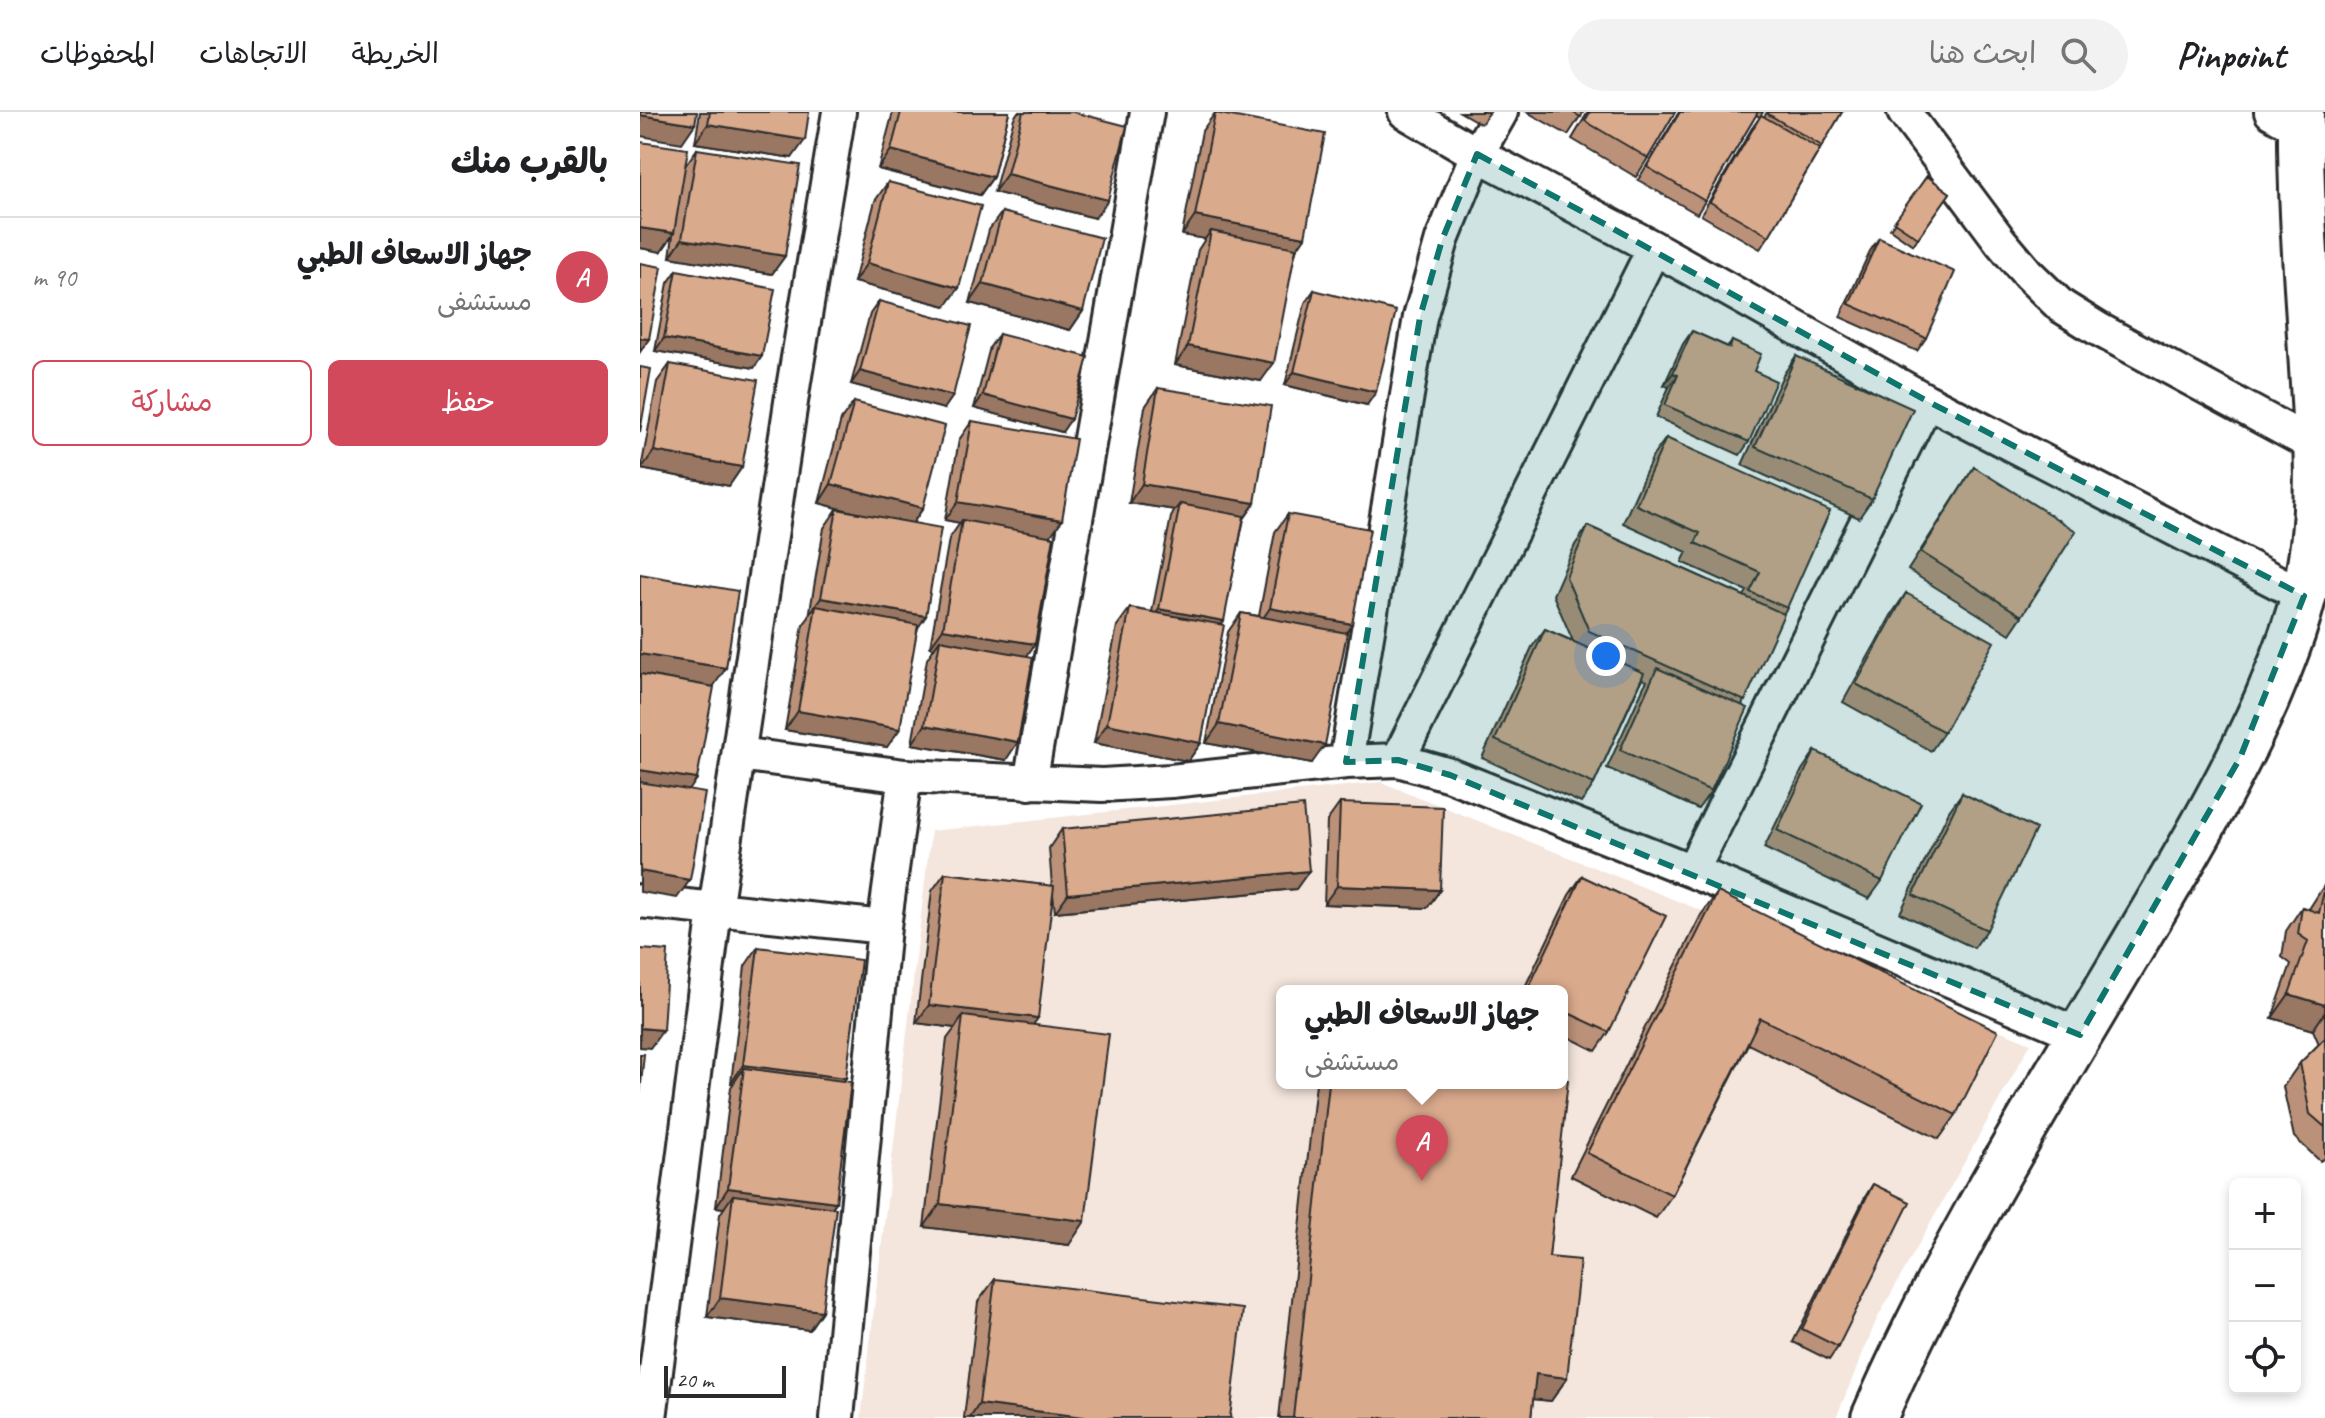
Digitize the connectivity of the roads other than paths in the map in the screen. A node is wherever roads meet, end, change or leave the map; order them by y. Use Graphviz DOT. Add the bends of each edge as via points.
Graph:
graph roads {
  1 [pos="839,112"];
  2 [pos="1147,112"];
  3 [pos="1405,112"];
  4 [pos="1501,112"];
  5 [pos="1904,112"];
  6 [pos="2291,118"];
  7 [pos="1477,154"];
  8 [pos="2314,239"];
  9 [pos="1654,248"];
  10 [pos="1927,401"];
  11 [pos="2317,447"];
  12 [pos="2304,596"];
  13 [pos="739,754"];
  14 [pos="1398,760"];
  15 [pos="1346,762"];
  16 [pos="905,776"];
  17 [pos="1030,783"];
  18 [pos="1692,871"];
  19 [pos="640,901"];
  20 [pos="715,910"];
  21 [pos="884,927"];
  22 [pos="2080,1035"];
  23 [pos="650,1418"];
  24 [pos="837,1418"];
  25 [pos="1874,1418"];
  1 -- 13 [label="street"];
  2 -- 17 [label="street"];
  3 -- 7 [label="street"];
  4 -- 7 [label="street"];
  5 -- 11 [label="street" via="2001,242 2061,306"];
  6 -- 8 [label="street"];
  7 -- 9 [label="street"];
  7 -- 15 [label="street" via="1442,240 1420,317"];
  8 -- 11 [label="street"];
  9 -- 10 [label="street"];
  9 -- 14 [label="street"];
  10 -- 12 [label="street"];
  10 -- 18 [label="street"];
  11 -- 12 [label="street" via="2312,558"];
  12 -- 22 [label="street" via="2240,758"];
  13 -- 16 [label="street"];
  13 -- 20 [label="street"];
  14 -- 15 [label="street"];
  14 -- 18 [label="street" via="1450,775"];
  15 -- 17 [label="street" via="1171,781"];
  16 -- 17 [label="street"];
  16 -- 21 [label="street"];
  18 -- 22 [label="street"];
  19 -- 20 [label="street"];
  20 -- 21 [label="street"];
  20 -- 23 [label="street"];
  21 -- 24 [label="street"];
  22 -- 25 [label="street" via="1907,1342"];
}
